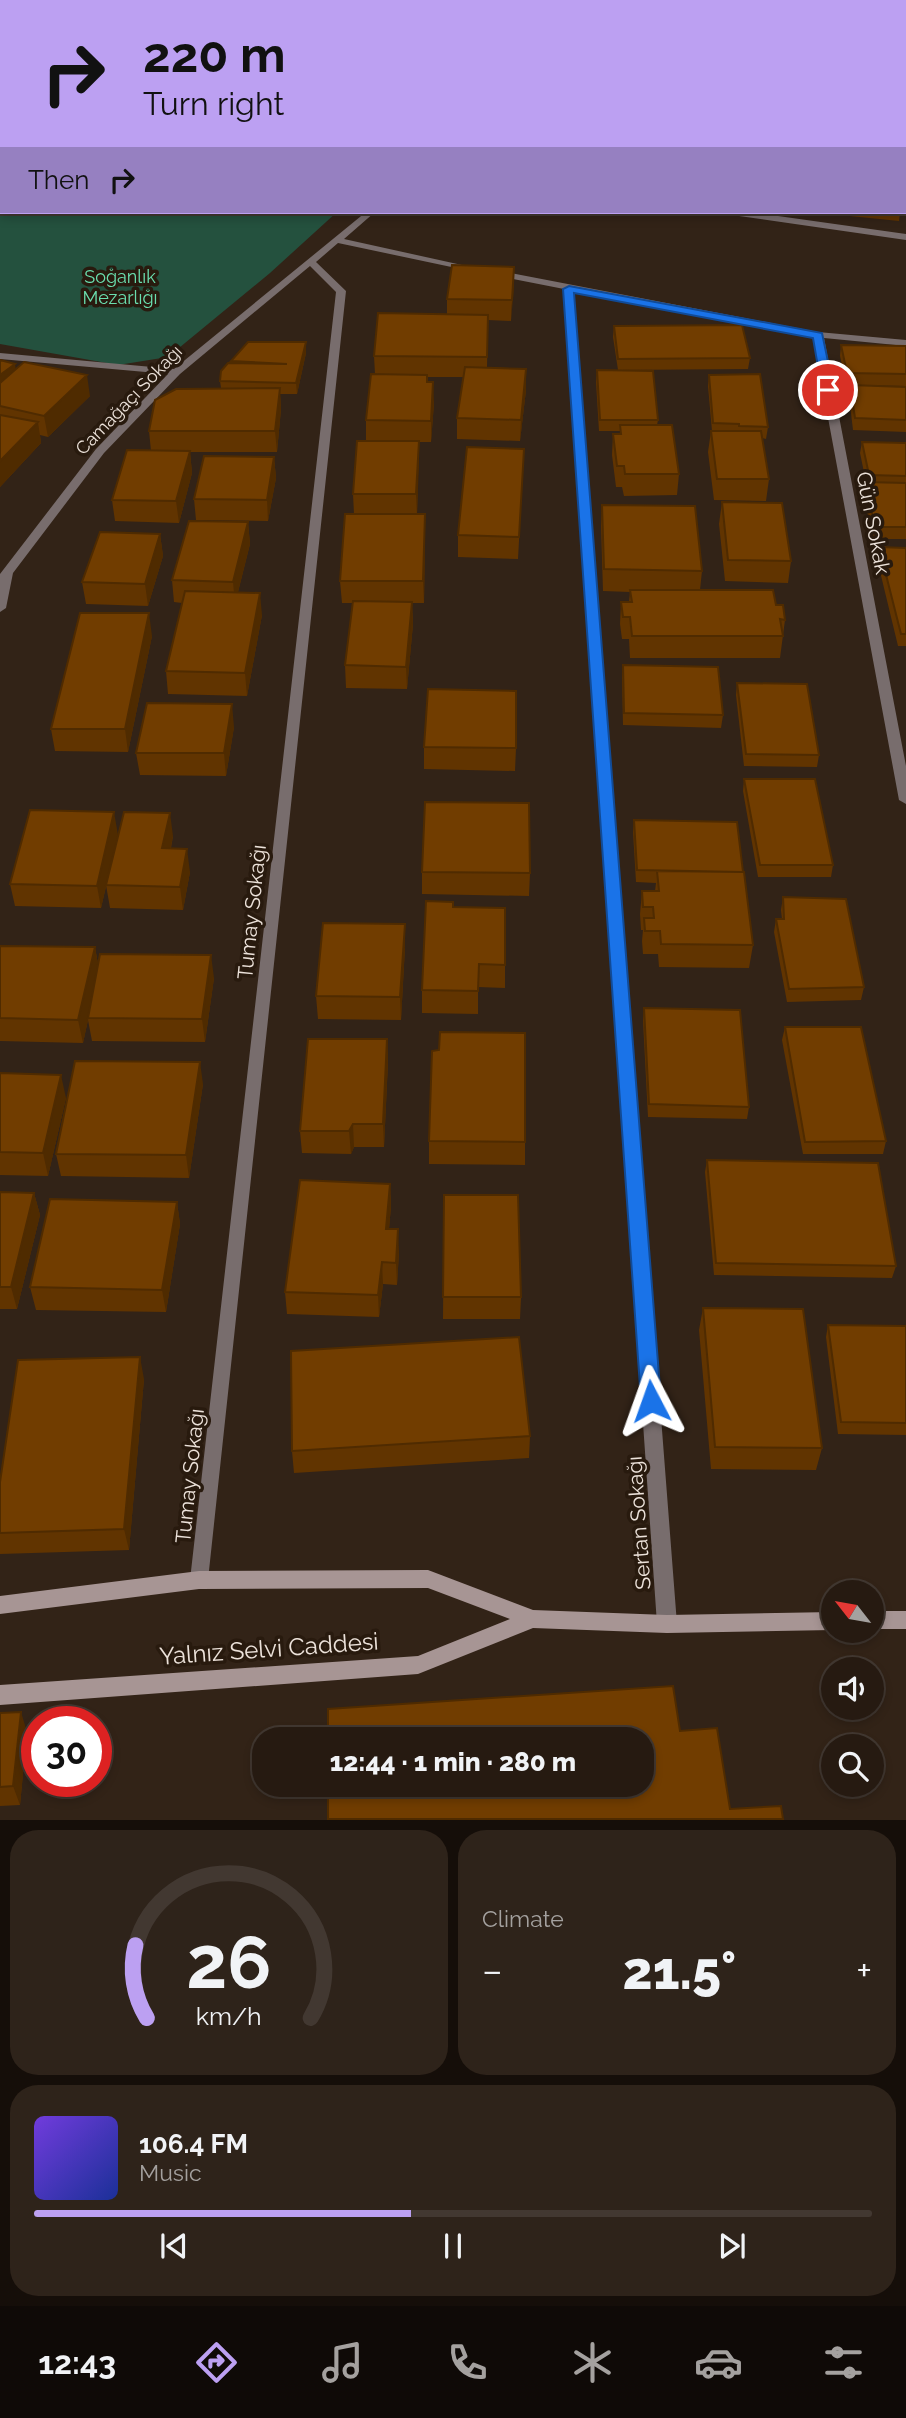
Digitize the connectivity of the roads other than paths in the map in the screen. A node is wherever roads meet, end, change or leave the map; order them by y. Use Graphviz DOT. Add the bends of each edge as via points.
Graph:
graph roads {
  1 [pos="368,214"];
  2 [pos="746,214"];
  3 [pos="906,237"];
  4 [pos="336,240"];
  5 [pos="311,261"];
  6 [pos="569,289"];
  7 [pos="818,335"];
  8 [pos="906,343"];
  9 [pos="0,356"];
  10 [pos="176,372"];
  11 [pos="4,578"];
  12 [pos="0,608"];
  13 [pos="906,800"];
  14 [pos="199,1580"];
  15 [pos="0,1605"];
  16 [pos="533,1619"];
  17 [pos="884,1620"];
  18 [pos="906,1620"];
  19 [pos="821,1621"];
  20 [pos="667,1623"];
  21 [pos="0,1695"];
  1 -- 4 [label="street, Camağaçı Sokağı"];
  2 -- 3 [label="street"];
  4 -- 5 [label="street, Camağaçı Sokağı"];
  4 -- 6 [label="street"];
  5 -- 10 [label="street, Camağaçı Sokağı"];
  5 -- 14 [label="street, Tumay Sokağı" via="341,291"];
  6 -- 7 [label="street"];
  6 -- 20 [label="street, Sertan Sokağı"];
  7 -- 8 [label="street"];
  7 -- 13 [label="street, Gün Sokak"];
  9 -- 10 [label="street"];
  10 -- 11 [label="street, Camağaçı Sokağı" via="100,452"];
  11 -- 12 [label="street"];
  14 -- 15 [label="street, Yalnız Selvi Caddesi"];
  14 -- 16 [label="street, Yalnız Selvi Caddesi" via="428,1579"];
  16 -- 20 [label="street, Yalnız Selvi Caddesi"];
  16 -- 21 [label="street, Yalnız Selvi Caddesi" via="418,1665"];
  17 -- 18 [label="street"];
  19 -- 20 [label="street, Yalnız Selvi Caddesi"];
}
